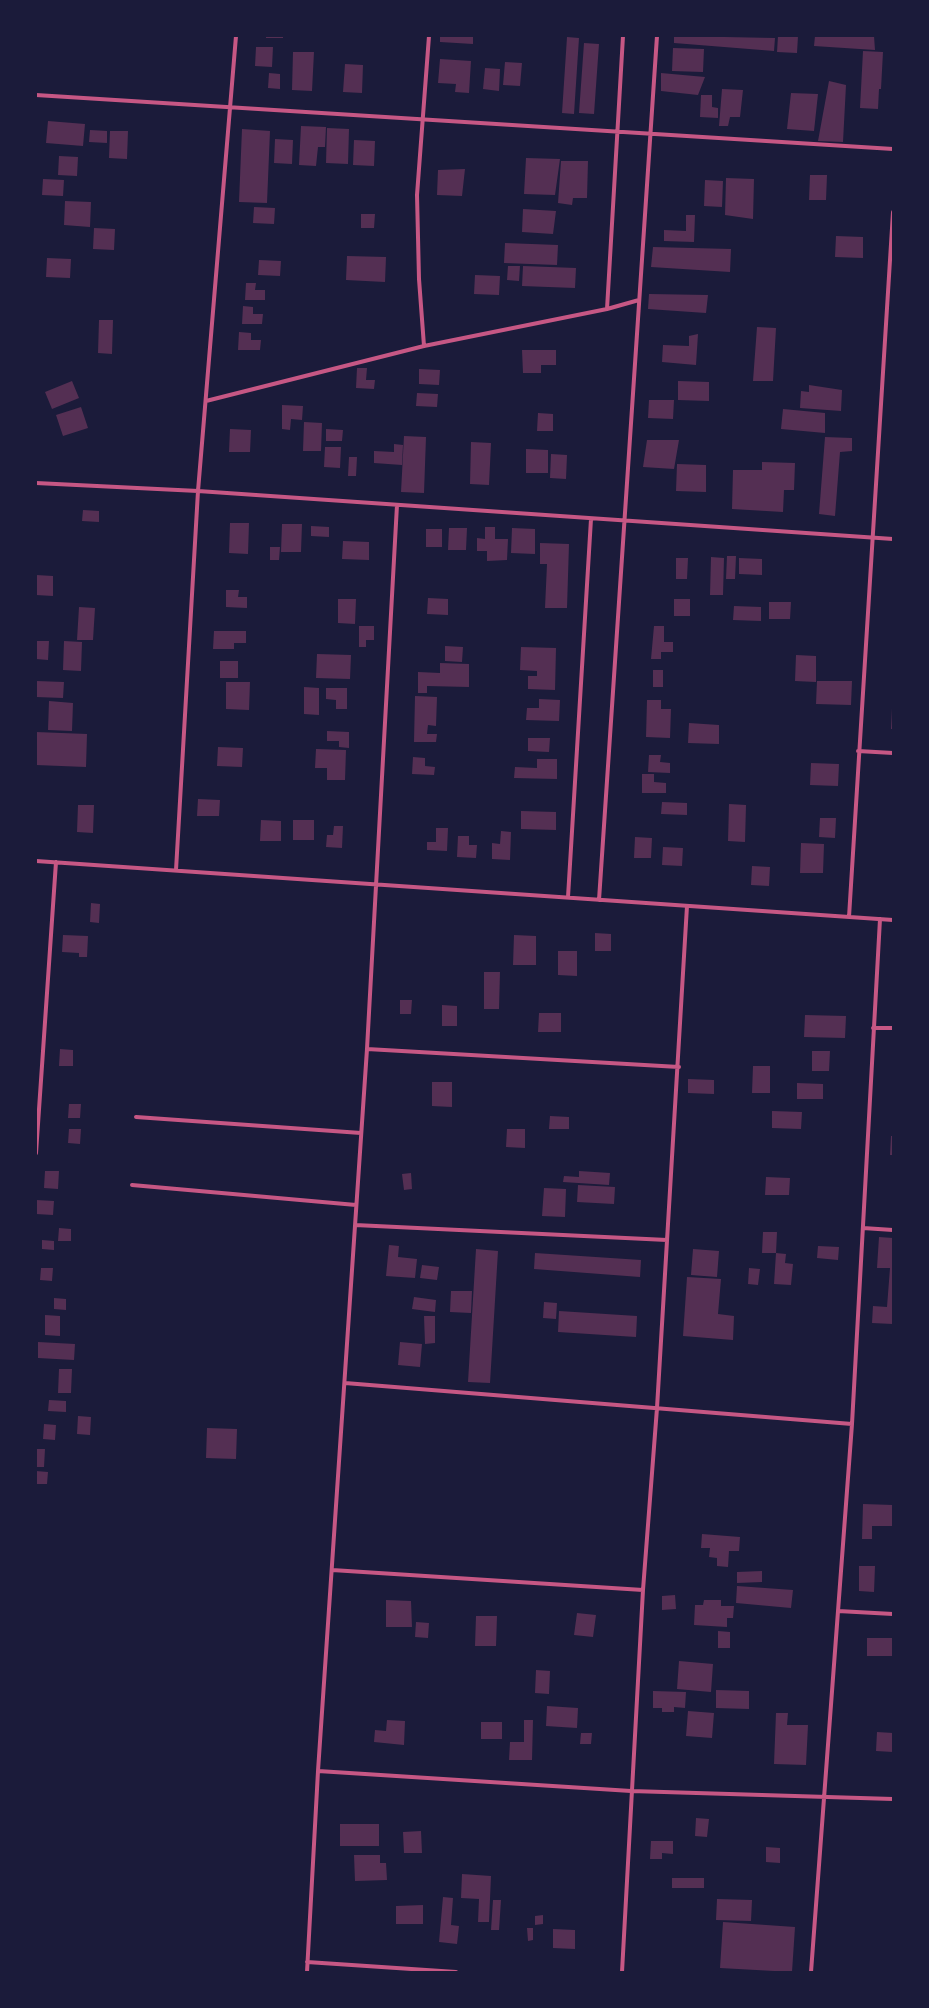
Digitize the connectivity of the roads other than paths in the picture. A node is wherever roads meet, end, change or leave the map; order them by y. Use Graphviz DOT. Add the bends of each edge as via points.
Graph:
graph roads {
  1 [pos="236,36"];
  2 [pos="429,36"];
  3 [pos="623,36"];
  4 [pos="657,36"];
  5 [pos="36,95"];
  6 [pos="230,107"];
  7 [pos="423,119"];
  8 [pos="618,132"];
  9 [pos="650,134"];
  10 [pos="893,149"];
  11 [pos="893,212"];
  12 [pos="639,300"];
  13 [pos="607,309"];
  14 [pos="424,346"];
  15 [pos="206,401"];
  16 [pos="36,483"];
  17 [pos="198,491"];
  18 [pos="397,505"];
  19 [pos="591,518"];
  20 [pos="624,521"];
  21 [pos="873,538"];
  22 [pos="893,539"];
  23 [pos="858,751"];
  24 [pos="893,753"];
  25 [pos="36,861"];
  26 [pos="56,862"];
  27 [pos="176,870"];
  28 [pos="375,884"];
  29 [pos="568,898"];
  30 [pos="598,900"];
  31 [pos="688,906"];
  32 [pos="849,917"];
  33 [pos="880,919"];
  34 [pos="893,920"];
  35 [pos="873,1028"];
  36 [pos="893,1028"];
  37 [pos="367,1049"];
  38 [pos="679,1067"];
  39 [pos="136,1117"];
  40 [pos="361,1133"];
  41 [pos="36,1153"];
  42 [pos="132,1185"];
  43 [pos="356,1205"];
  44 [pos="355,1225"];
  45 [pos="863,1228"];
  46 [pos="893,1230"];
  47 [pos="667,1240"];
  48 [pos="345,1383"];
  49 [pos="657,1408"];
  50 [pos="852,1424"];
  51 [pos="332,1570"];
  52 [pos="643,1590"];
  53 [pos="838,1611"];
  54 [pos="893,1614"];
  55 [pos="318,1771"];
  56 [pos="631,1791"];
  57 [pos="824,1796"];
  58 [pos="893,1799"];
  59 [pos="307,1962"];
  60 [pos="307,1972"];
  61 [pos="456,1972"];
  62 [pos="622,1972"];
  63 [pos="811,1972"];
  1 -- 6 [label="street"];
  2 -- 7 [label="street"];
  3 -- 8 [label="street"];
  4 -- 9 [label="street"];
  5 -- 6 [label="street"];
  6 -- 7 [label="street"];
  6 -- 15 [label="street"];
  7 -- 8 [label="street"];
  7 -- 14 [label="street" via="417,195"];
  8 -- 9 [label="street"];
  8 -- 13 [label="street"];
  9 -- 10 [label="street"];
  9 -- 12 [label="street"];
  11 -- 21 [label="street"];
  12 -- 13 [label="street"];
  12 -- 20 [label="street"];
  13 -- 14 [label="street"];
  14 -- 15 [label="street"];
  15 -- 17 [label="street"];
  16 -- 17 [label="street"];
  17 -- 18 [label="street"];
  17 -- 27 [label="street"];
  18 -- 19 [label="street"];
  18 -- 28 [label="street"];
  19 -- 20 [label="street"];
  19 -- 29 [label="street"];
  20 -- 21 [label="street"];
  20 -- 30 [label="street"];
  21 -- 22 [label="street"];
  21 -- 23 [label="street"];
  23 -- 24 [label="street"];
  23 -- 32 [label="street"];
  25 -- 26 [label="street"];
  26 -- 27 [label="street"];
  26 -- 41 [label="street"];
  27 -- 28 [label="street"];
  28 -- 29 [label="street"];
  28 -- 37 [label="street"];
  29 -- 30 [label="street"];
  30 -- 31 [label="street"];
  31 -- 32 [label="street"];
  31 -- 38 [label="street"];
  32 -- 33 [label="street"];
  33 -- 34 [label="street"];
  33 -- 35 [label="street"];
  35 -- 36 [label="street"];
  35 -- 45 [label="street"];
  37 -- 38 [label="street"];
  37 -- 40 [label="street"];
  38 -- 47 [label="street"];
  39 -- 40 [label="street"];
  40 -- 43 [label="street"];
  42 -- 43 [label="street"];
  43 -- 44 [label="street"];
  44 -- 47 [label="street"];
  44 -- 48 [label="street"];
  45 -- 46 [label="street"];
  45 -- 50 [label="street"];
  47 -- 49 [label="street"];
  48 -- 49 [label="street"];
  48 -- 51 [label="street"];
  49 -- 50 [label="street"];
  49 -- 52 [label="street"];
  50 -- 53 [label="street"];
  51 -- 52 [label="street"];
  51 -- 55 [label="street"];
  52 -- 56 [label="street"];
  53 -- 54 [label="street"];
  53 -- 57 [label="street"];
  55 -- 56 [label="street"];
  55 -- 59 [label="street"];
  56 -- 57 [label="street"];
  56 -- 62 [label="street"];
  57 -- 58 [label="street"];
  57 -- 63 [label="street"];
  59 -- 60 [label="street"];
  59 -- 61 [label="street"];
}
